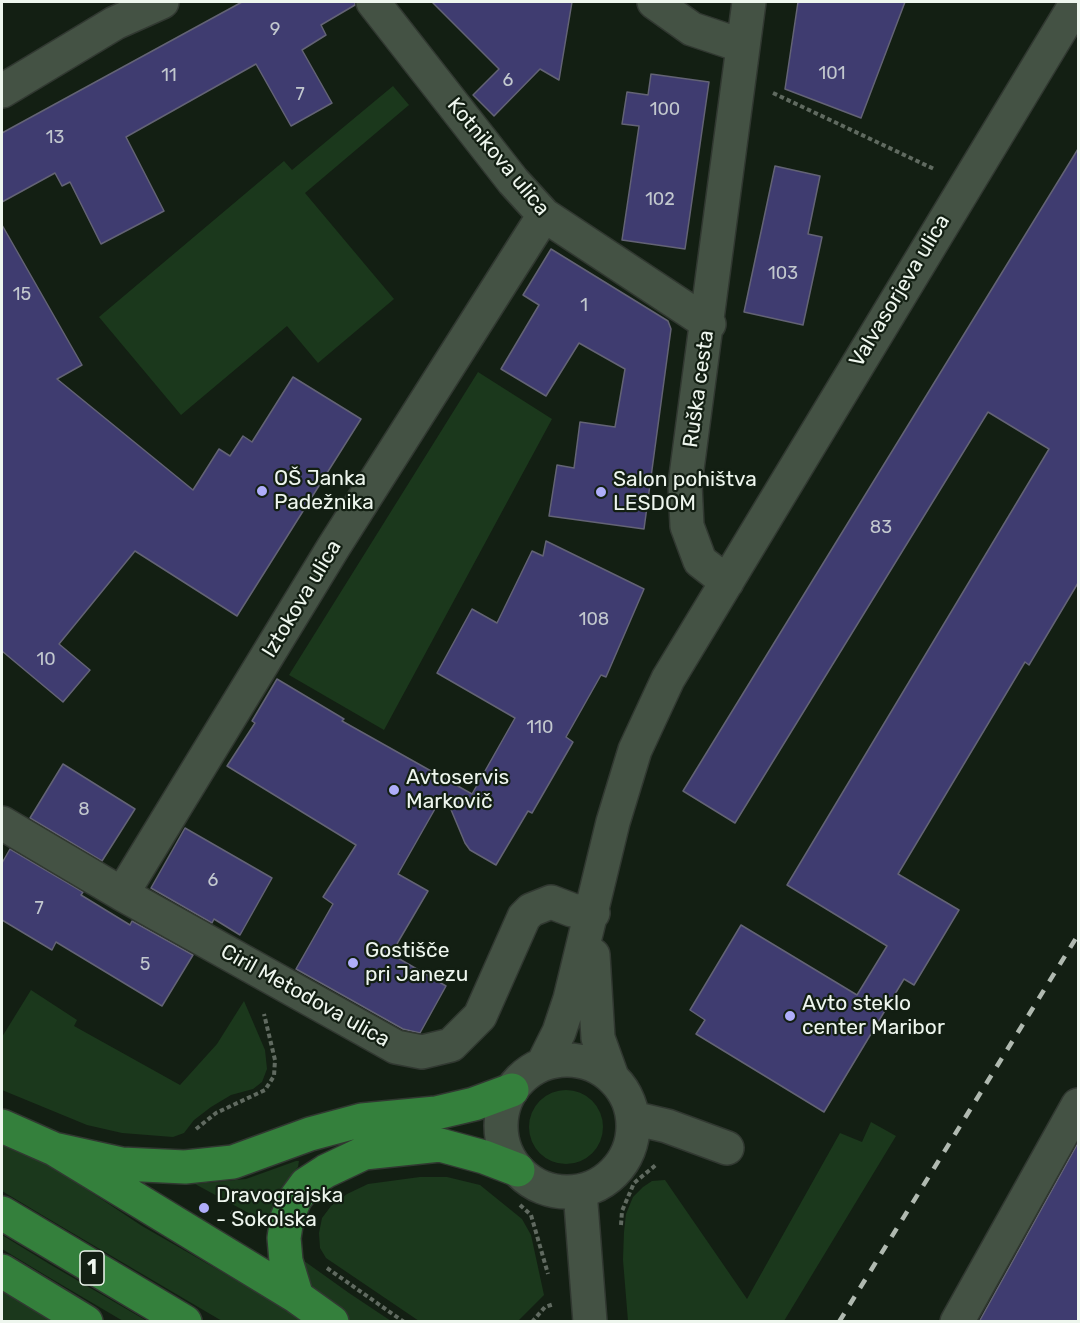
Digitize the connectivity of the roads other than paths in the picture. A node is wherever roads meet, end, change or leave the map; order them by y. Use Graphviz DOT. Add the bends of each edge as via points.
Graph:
graph roads {
  1 [pos="162,2"];
  2 [pos="373,2"];
  3 [pos="654,2"];
  4 [pos="749,2"];
  5 [pos="1077,2"];
  6 [pos="743,46"];
  7 [pos="2,92"];
  8 [pos="544,214"];
  9 [pos="709,324"];
  10 [pos="727,582"];
  11 [pos="2,823"];
  12 [pos="122,894"];
  13 [pos="593,913"];
  14 [pos="543,1064"];
  15 [pos="612,1077"];
  16 [pos="512,1090"];
  17 [pos="1078,1105"];
  18 [pos="633,1118"];
  19 [pos="2,1126"];
  20 [pos="727,1148"];
  21 [pos="54,1149"];
  22 [pos="517,1186"];
  23 [pos="580,1191"];
  24 [pos="2,1213"];
  25 [pos="2,1271"];
  26 [pos="297,1297"];
  27 [pos="86,1322"];
  28 [pos="184,1322"];
  29 [pos="332,1322"];
  30 [pos="590,1322"];
  31 [pos="957,1322"];
  1 -- 7 [label="street" via="115,23"];
  2 -- 8 [label="street, Kotnikova ulica" via="513,181"];
  3 -- 6 [label="street" via="692,29"];
  4 -- 6 [label="street, Ruška cesta"];
  5 -- 10 [label="street, Valvasorjeva ulica"];
  6 -- 9 [label="street, Ruška cesta"];
  8 -- 9 [label="street, Kotnikova ulica"];
  8 -- 12 [label="street, Iztokova ulica" via="333,548"];
  9 -- 10 [label="street, Ruška cesta" via="685,484 687,526 700,561"];
  10 -- 13 [label="street" via="668,679 635,750 613,822"];
  11 -- 12 [label="street, Ciril Metodova ulica"];
  12 -- 13 [label="street, Ciril Metodova ulica" via="396,1047 422,1052 451,1045 480,1016 524,917 531,910 551,902"];
  13 -- 14 [label="street" via="570,999"];
  13 -- 15 [label="street" via="598,1038"];
  14 -- 15 [label="street" via="584,1062"];
  14 -- 16 [label="street"];
  15 -- 18 [label="street" via="629,1103"];
  16 -- 21 [label="main road" via="436,1113 362,1120 233,1162 185,1167 122,1164"];
  16 -- 22 [label="street" via="505,1103 501,1131"];
  17 -- 31 [label="street"];
  18 -- 20 [label="street"];
  18 -- 23 [label="street" via="629,1151 621,1165 610,1177"];
  19 -- 21 [label="main road"];
  21 -- 26 [label="main road"];
  22 -- 23 [label="street"];
  22 -- 26 [label="main road" via="484,1157 440,1145 364,1153 326,1171 306,1184 287,1218 286,1261"];
  23 -- 30 [label="street"];
  24 -- 28 [label="main road, 1"];
  25 -- 27 [label="main road, 1"];
  26 -- 29 [label="main road"];
}
